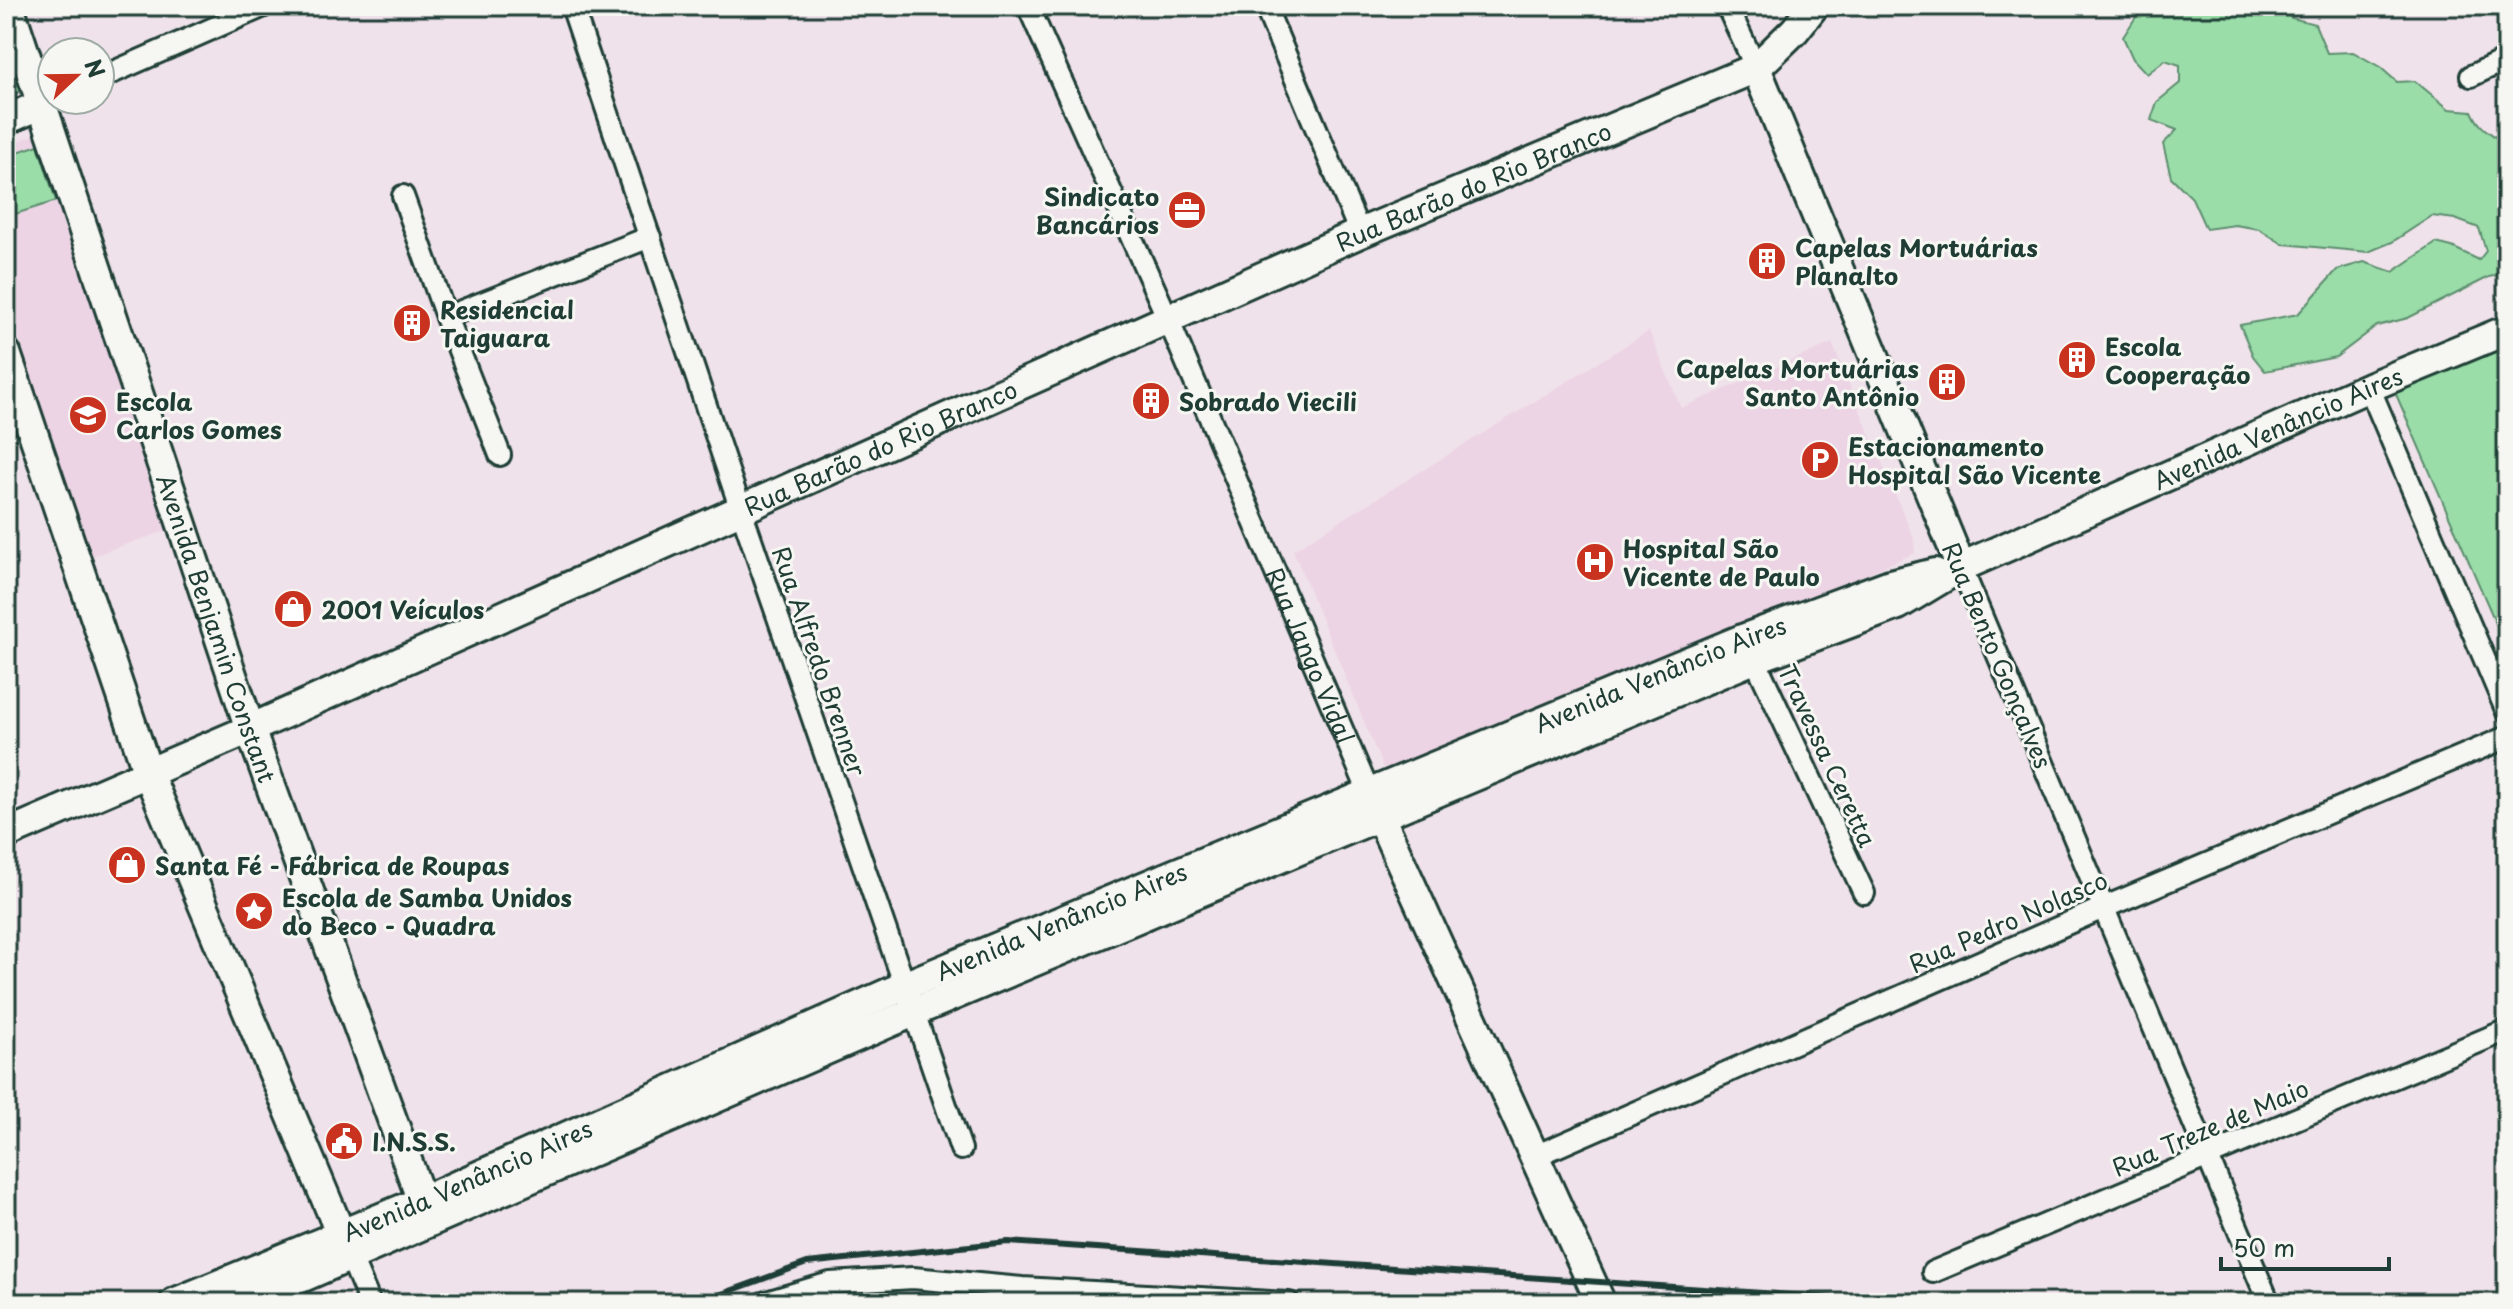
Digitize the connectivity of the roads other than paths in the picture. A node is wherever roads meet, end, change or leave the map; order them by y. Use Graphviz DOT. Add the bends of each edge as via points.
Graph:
graph roads {
  1 [pos="9,6"];
  2 [pos="264,6"];
  3 [pos="572,6"];
  4 [pos="1028,6"];
  5 [pos="1265,6"];
  6 [pos="1727,6"];
  7 [pos="1814,6"];
  8 [pos="2507,59"];
  9 [pos="1756,68"];
  10 [pos="116,71"];
  11 [pos="36,74"];
  12 [pos="2471,76"];
  13 [pos="36,107"];
  14 [pos="52,116"];
  15 [pos="6,120"];
  16 [pos="403,196"];
  17 [pos="1360,233"];
  18 [pos="650,237"];
  19 [pos="446,317"];
  20 [pos="1168,319"];
  21 [pos="2507,330"];
  22 [pos="6,353"];
  23 [pos="2369,387"];
  24 [pos="500,455"];
  25 [pos="741,510"];
  26 [pos="1961,567"];
  27 [pos="1750,649"];
  28 [pos="2507,712"];
  29 [pos="250,729"];
  30 [pos="2507,737"];
  31 [pos="148,773"];
  32 [pos="1375,806"];
  33 [pos="6,834"];
  34 [pos="1162,879"];
  35 [pos="1864,893"];
  36 [pos="1172,905"];
  37 [pos="2103,908"];
  38 [pos="909,999"];
  39 [pos="2507,1030"];
  40 [pos="961,1149"];
  41 [pos="1533,1157"];
  42 [pos="2207,1157"];
  43 [pos="426,1212"];
  44 [pos="346,1246"];
  45 [pos="1933,1272"];
  46 [pos="1022,1296"];
  47 [pos="174,1303"];
  48 [pos="243,1303"];
  49 [pos="370,1303"];
  50 [pos="763,1303"];
  51 [pos="1289,1303"];
  52 [pos="1601,1303"];
  53 [pos="2269,1303"];
  1 -- 11 [label="main road, Avenida Benjamin Constant"];
  2 -- 10 [label="street"];
  3 -- 18 [label="street, Rua Alfredo Brenner"];
  4 -- 20 [label="street, Rua Jango Vidal"];
  5 -- 17 [label="street"];
  6 -- 9 [label="street, Rua Bento Gonçalves"];
  7 -- 9 [label="main road"];
  8 -- 12 [label="street"];
  9 -- 17 [label="main road, Rua Barão do Rio Branco"];
  9 -- 26 [label="main road, Rua Bento Gonçalves"];
  13 -- 15 [label="main road"];
  14 -- 29 [label="main road, Avenida Benjamin Constant"];
  16 -- 19 [label="street"];
  17 -- 20 [label="main road, Rua Barão do Rio Branco"];
  18 -- 19 [label="street"];
  18 -- 25 [label="street, Rua Alfredo Brenner"];
  19 -- 24 [label="street"];
  20 -- 25 [label="main road, Rua Barão do Rio Branco"];
  20 -- 32 [label="street, Rua Jango Vidal"];
  21 -- 23 [label="main road, Avenida Venâncio Aires"];
  22 -- 31 [label="main road"];
  23 -- 26 [label="main road, Avenida Venâncio Aires"];
  23 -- 28 [label="street"];
  25 -- 29 [label="main road, Rua Barão do Rio Branco"];
  25 -- 38 [label="street, Rua Alfredo Brenner"];
  26 -- 27 [label="main road, Avenida Venâncio Aires" via="1890,584"];
  26 -- 37 [label="street, Rua Bento Gonçalves"];
  27 -- 32 [label="main road, Avenida Venâncio Aires"];
  27 -- 35 [label="street, Travessa Ceretta"];
  29 -- 31 [label="main road, Rua Barão do Rio Branco"];
  29 -- 43 [label="main road, Avenida Benjamin Constant"];
  30 -- 37 [label="street, Rua Pedro Nolasco"];
  31 -- 33 [label="main road, Rua Barão do Rio Branco"];
  31 -- 44 [label="main road"];
  32 -- 34 [label="main road, Avenida Venâncio Aires"];
  32 -- 36 [label="main road, Avenida Venâncio Aires"];
  32 -- 41 [label="main road, Rua Jango Vidal"];
  34 -- 36 [label="main road"];
  34 -- 38 [label="main road, Avenida Venâncio Aires"];
  36 -- 38 [label="main road, Avenida Venâncio Aires"];
  37 -- 41 [label="street, Rua Pedro Nolasco"];
  37 -- 42 [label="street, Rua Bento Gonçalves"];
  38 -- 40 [label="street, Rua Alfredo Brenner"];
  38 -- 43 [label="main road, Avenida Venâncio Aires"];
  39 -- 42 [label="street, Rua Treze de Maio"];
  41 -- 52 [label="main road, Rua Jango Vidal"];
  42 -- 45 [label="street, Rua Treze de Maio"];
  42 -- 53 [label="street, Rua Bento Gonçalves"];
  43 -- 44 [label="main road, Avenida Venâncio Aires"];
  44 -- 47 [label="main road, Avenida Venâncio Aires"];
  44 -- 48 [label="main road, Avenida Venâncio Aires"];
  44 -- 49 [label="street"];
  46 -- 50 [label="street" via="913,1278 830,1283"];
  46 -- 51 [label="street"];
}
